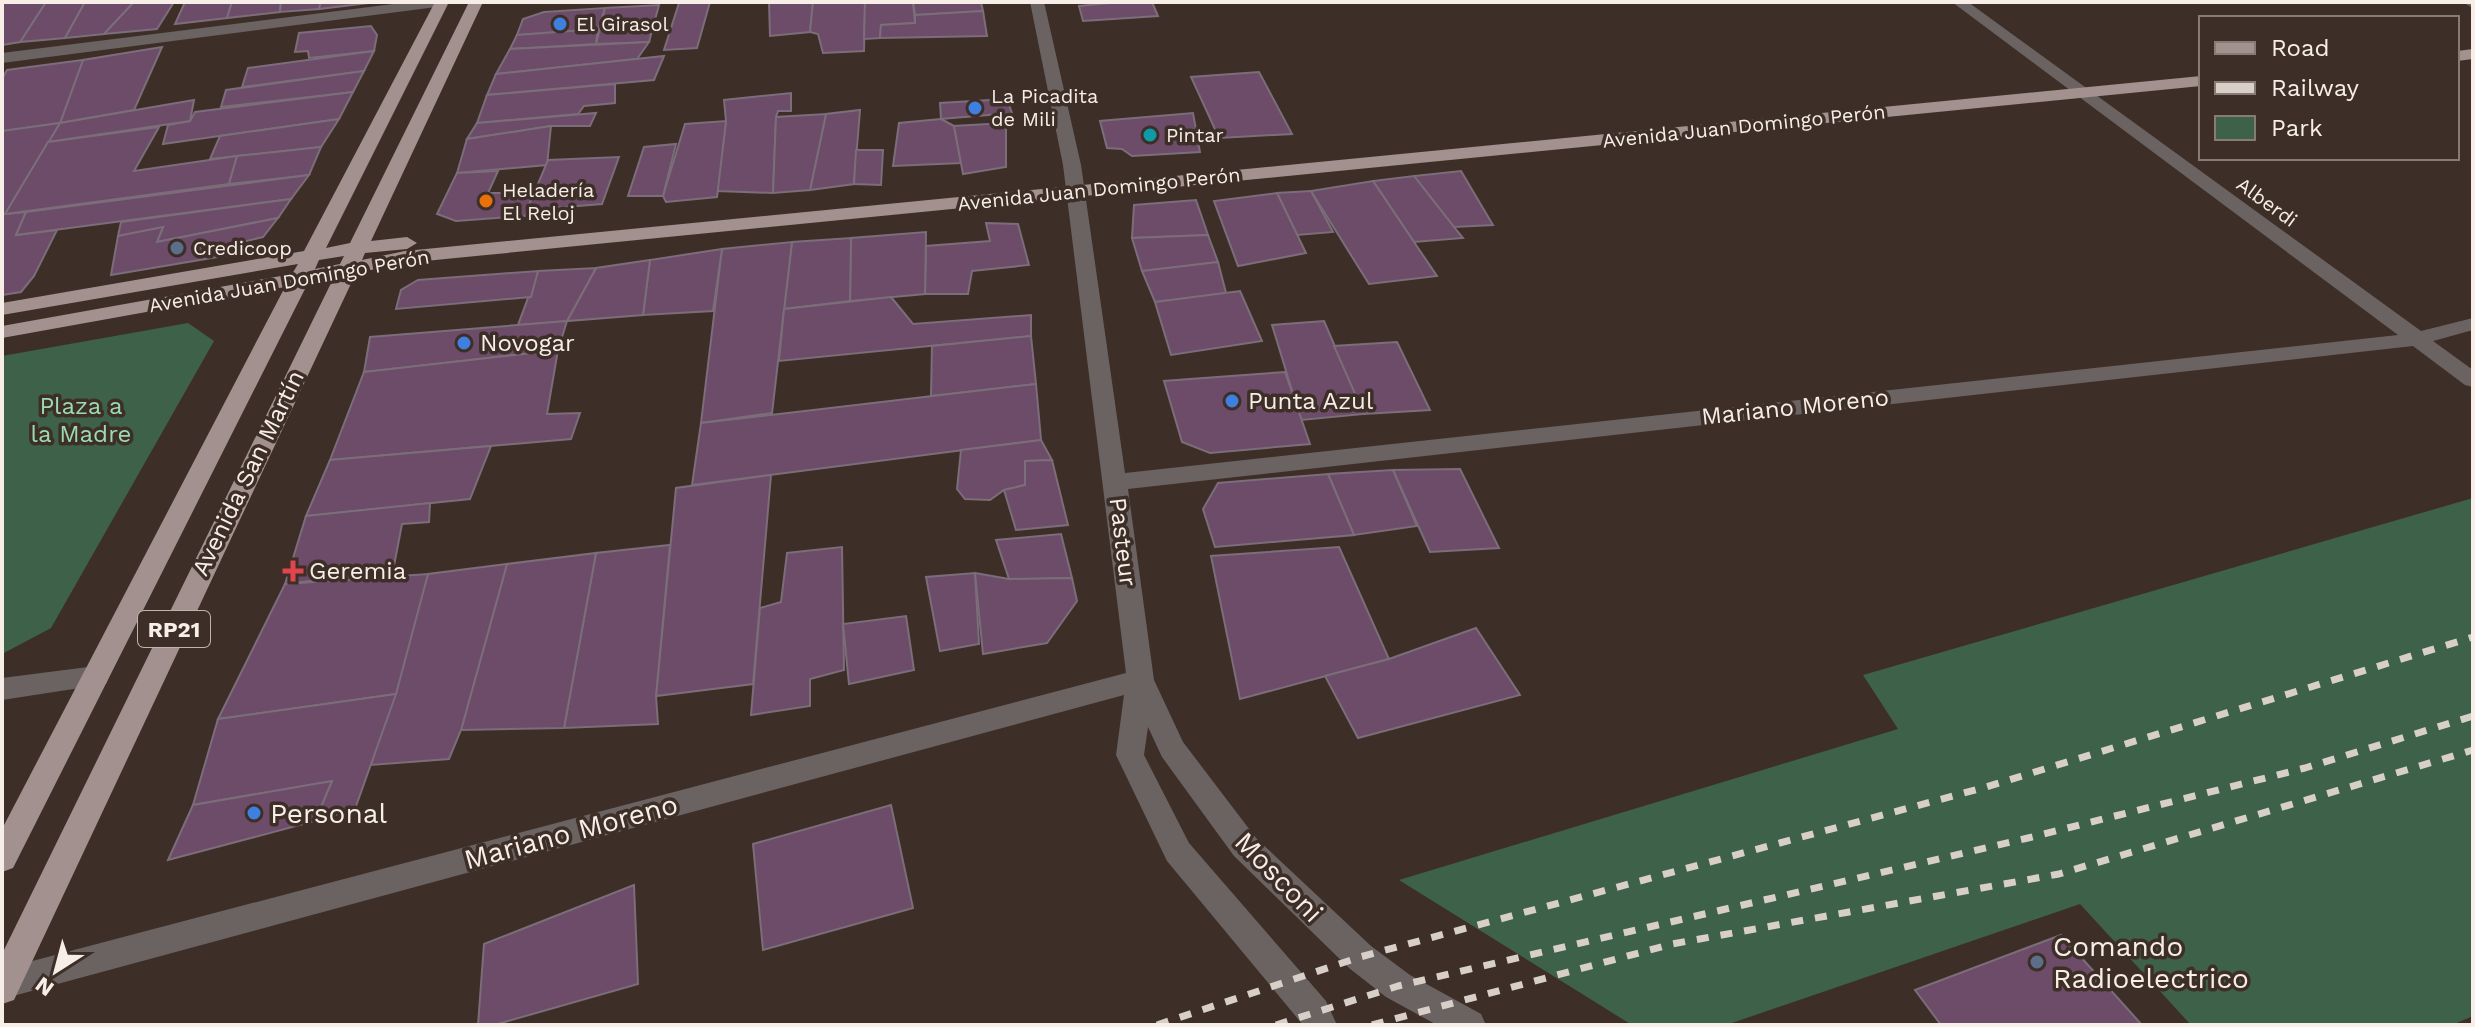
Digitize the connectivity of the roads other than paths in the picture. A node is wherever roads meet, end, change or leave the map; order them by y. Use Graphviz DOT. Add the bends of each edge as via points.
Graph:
graph roads {
  1 [pos="442,2"];
  2 [pos="476,2"];
  3 [pos="1037,2"];
  4 [pos="1959,2"];
  5 [pos="2,58"];
  6 [pos="2199,68"];
  7 [pos="2199,81"];
  8 [pos="2074,87"];
  9 [pos="1074,185"];
  10 [pos="313,256"];
  11 [pos="351,259"];
  12 [pos="300,279"];
  13 [pos="2,309"];
  14 [pos="2473,324"];
  15 [pos="2,332"];
  16 [pos="2416,339"];
  17 [pos="2473,380"];
  18 [pos="1115,482"];
  19 [pos="96,677"];
  20 [pos="1140,680"];
  21 [pos="2,689"];
  22 [pos="2,859"];
  23 [pos="3,985"];
  24 [pos="1320,1025"];
  25 [pos="1469,1025"];
  1 -- 5 [label="street"];
  1 -- 10 [label="main road, Avenida San Martín / RP21"];
  2 -- 11 [label="main road, Avenida San Martín / RP21"];
  3 -- 9 [label="street, Pasteur"];
  4 -- 8 [label="street, Alberdi"];
  6 -- 8 [label="main road, Avenida Juan Domingo Perón"];
  7 -- 8 [label="main road, Avenida Juan Domingo Perón"];
  8 -- 9 [label="main road, Avenida Juan Domingo Perón"];
  8 -- 16 [label="street, Alberdi"];
  9 -- 11 [label="main road, Avenida Juan Domingo Perón"];
  9 -- 18 [label="street, Pasteur"];
  10 -- 11 [label="main road, Avenida Juan Domingo Perón"];
  10 -- 12 [label="main road, Avenida San Martín / RP21"];
  10 -- 13 [label="main road, Avenida Juan Domingo Perón"];
  11 -- 12 [label="main road, Avenida Juan Domingo Perón"];
  11 -- 23 [label="main road, Avenida San Martín / RP21"];
  12 -- 15 [label="main road, Avenida Juan Domingo Perón"];
  12 -- 19 [label="main road, Avenida San Martín / RP21"];
  14 -- 16 [label="street, Mariano Moreno"];
  16 -- 17 [label="street, Alberdi"];
  16 -- 18 [label="street, Mariano Moreno"];
  18 -- 20 [label="street, Pasteur"];
  19 -- 21 [label="street"];
  19 -- 22 [label="main road, Avenida San Martín / RP21"];
  20 -- 23 [label="street, Mariano Moreno"];
  20 -- 24 [label="street, Pasteur" via="1130,755 1178,852"];
  20 -- 25 [label="street, Mosconi" via="1172,749 1245,847 1360,957 1398,986"];
}
